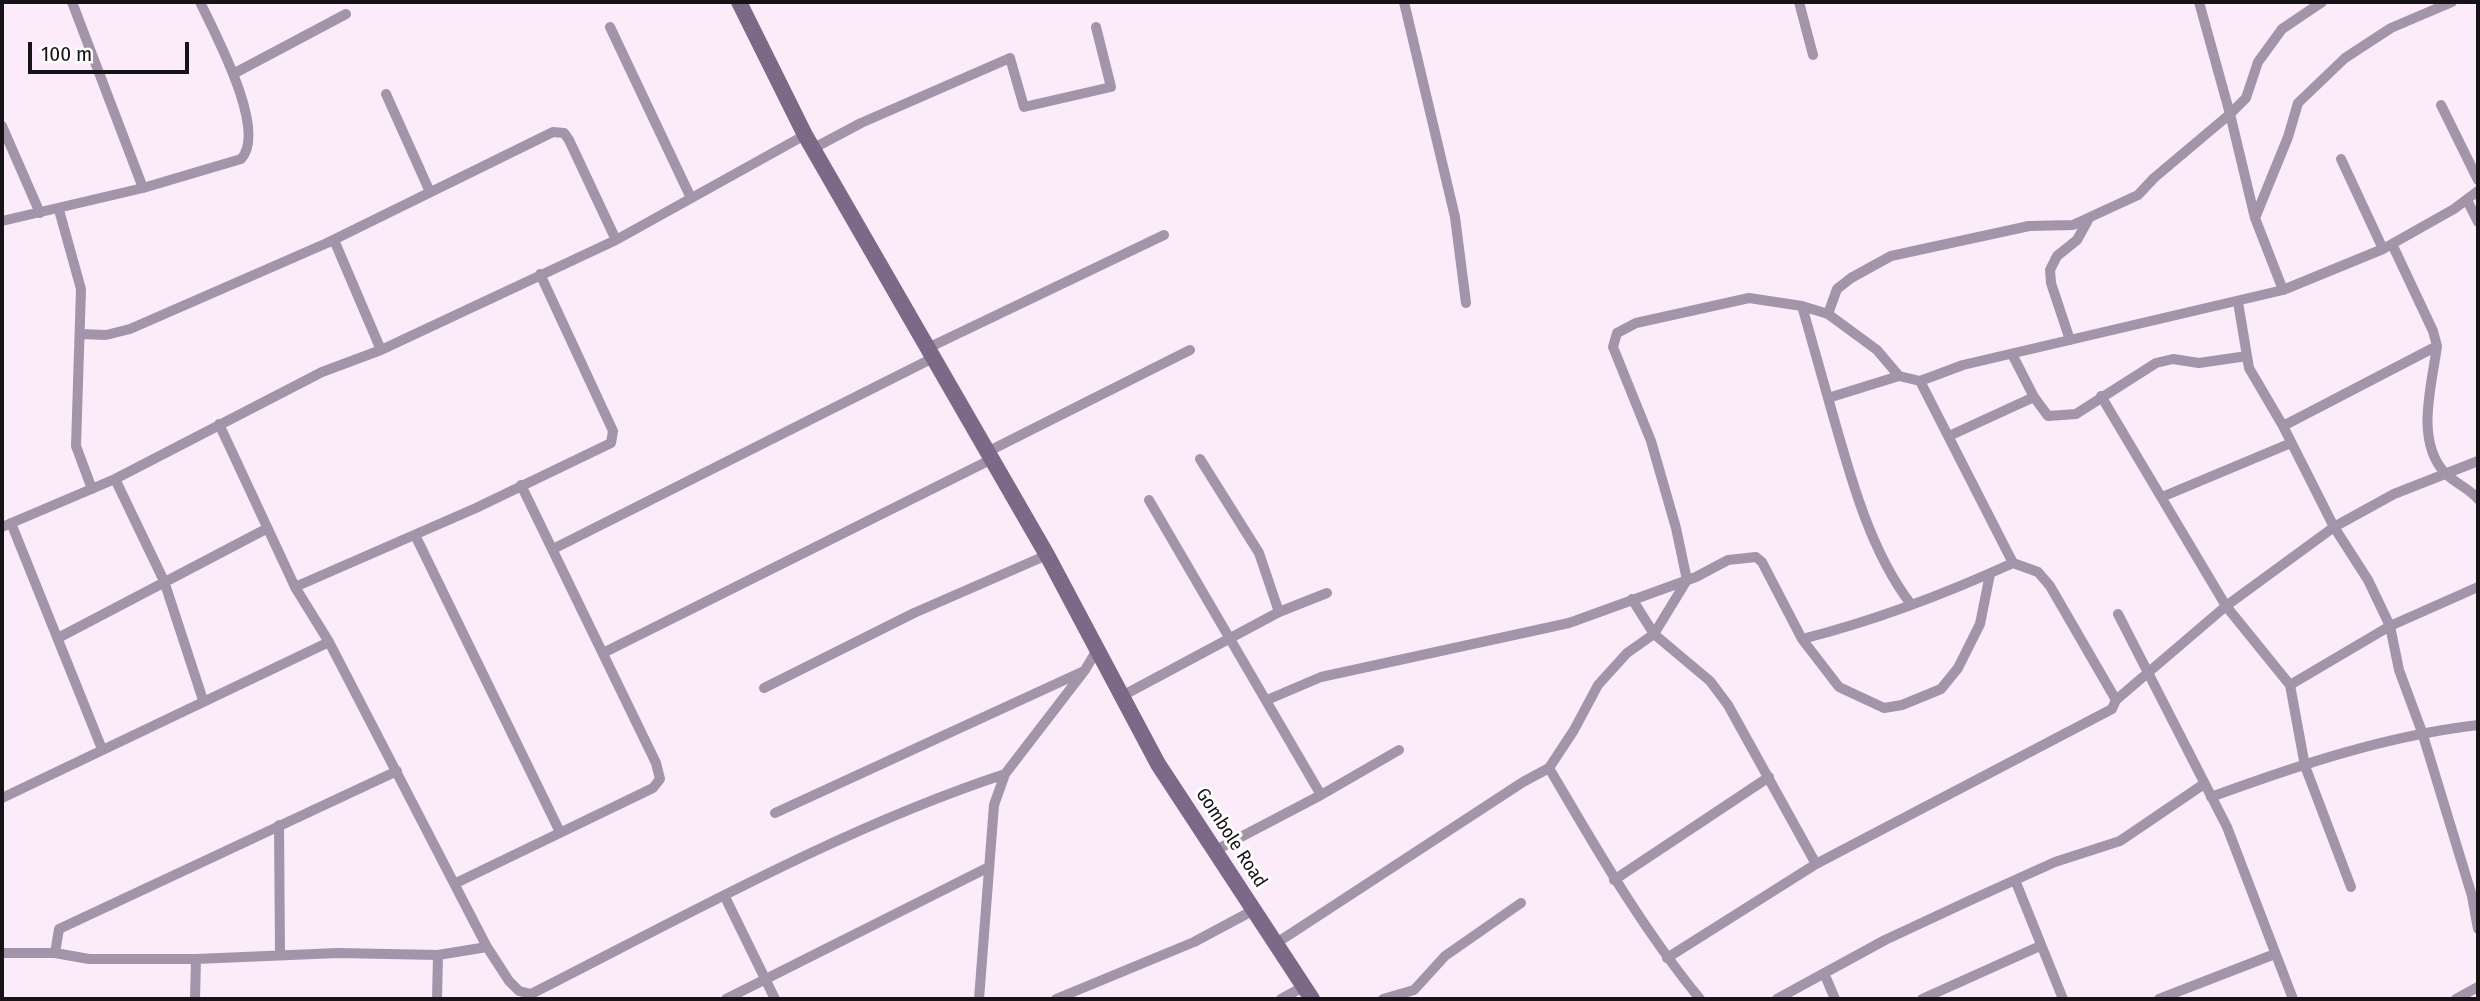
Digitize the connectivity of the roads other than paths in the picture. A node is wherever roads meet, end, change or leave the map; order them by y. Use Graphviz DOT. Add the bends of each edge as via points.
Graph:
graph roads {
  1 [pos="72,2"];
  2 [pos="200,2"];
  3 [pos="739,2"];
  4 [pos="1404,2"];
  5 [pos="1799,2"];
  6 [pos="2199,2"];
  7 [pos="2321,2"];
  8 [pos="2452,2"];
  9 [pos="346,14"];
  10 [pos="610,27"];
  11 [pos="1096,27"];
  12 [pos="1813,55"];
  13 [pos="233,74"];
  14 [pos="386,94"];
  15 [pos="2441,105"];
  16 [pos="2230,114"];
  17 [pos="2,126"];
  18 [pos="810,141"];
  19 [pos="2341,159"];
  20 [pos="2478,180"];
  21 [pos="143,188"];
  22 [pos="2478,191"];
  23 [pos="430,192"];
  24 [pos="691,198"];
  25 [pos="2467,200"];
  26 [pos="59,210"];
  27 [pos="40,213"];
  28 [pos="2255,218"];
  29 [pos="2088,219"];
  30 [pos="2,221"];
  31 [pos="2478,222"];
  32 [pos="1164,235"];
  33 [pos="334,240"];
  34 [pos="616,240"];
  35 [pos="2388,247"];
  36 [pos="540,274"];
  37 [pos="2283,290"];
  38 [pos="2238,302"];
  39 [pos="1466,303"];
  40 [pos="1802,306"];
  41 [pos="1828,314"];
  42 [pos="80,334"];
  43 [pos="2070,340"];
  44 [pos="2437,346"];
  45 [pos="381,350"];
  46 [pos="1190,350"];
  47 [pos="932,352"];
  48 [pos="2012,354"];
  49 [pos="2247,356"];
  50 [pos="1899,376"];
  51 [pos="1920,381"];
  52 [pos="2101,396"];
  53 [pos="2034,397"];
  54 [pos="1828,398"];
  55 [pos="219,424"];
  56 [pos="2283,426"];
  57 [pos="1949,436"];
  58 [pos="2291,443"];
  59 [pos="989,456"];
  60 [pos="1200,459"];
  61 [pos="2478,461"];
  62 [pos="2444,472"];
  63 [pos="115,479"];
  64 [pos="521,485"];
  65 [pos="92,489"];
  66 [pos="2162,497"];
  67 [pos="2478,499"];
  68 [pos="1149,500"];
  69 [pos="6,525"];
  70 [pos="2334,527"];
  71 [pos="266,529"];
  72 [pos="415,535"];
  73 [pos="553,549"];
  74 [pos="1047,555"];
  75 [pos="2013,563"];
  76 [pos="1990,574"];
  77 [pos="1687,580"];
  78 [pos="164,581"];
  79 [pos="295,587"];
  80 [pos="2478,587"];
  81 [pos="1326,593"];
  82 [pos="1632,599"];
  83 [pos="1910,603"];
  84 [pos="2226,606"];
  85 [pos="1279,612"];
  86 [pos="2118,614"];
  87 [pos="2390,626"];
  88 [pos="1654,635"];
  89 [pos="58,638"];
  90 [pos="1231,638"];
  91 [pos="1802,639"];
  92 [pos="329,642"];
  93 [pos="1098,648"];
  94 [pos="603,653"];
  95 [pos="1085,670"];
  96 [pos="2147,676"];
  97 [pos="2290,685"];
  98 [pos="764,688"];
  99 [pos="1122,696"];
  100 [pos="203,700"];
  101 [pos="1267,700"];
  102 [pos="2116,701"];
  103 [pos="2478,725"];
  104 [pos="2422,732"];
  105 [pos="102,749"];
  106 [pos="1399,750"];
  107 [pos="2305,766"];
  108 [pos="1549,768"];
  109 [pos="397,771"];
  110 [pos="1005,774"];
  111 [pos="1769,778"];
  112 [pos="2,783"];
  113 [pos="2204,783"];
  114 [pos="1321,795"];
  115 [pos="4,797"];
  116 [pos="2211,797"];
  117 [pos="775,813"];
  118 [pos="279,825"];
  119 [pos="560,832"];
  120 [pos="1216,850"];
  121 [pos="1816,864"];
  122 [pos="988,868"];
  123 [pos="1614,880"];
  124 [pos="2015,880"];
  125 [pos="456,883"];
  126 [pos="2351,887"];
  127 [pos="724,897"];
  128 [pos="1521,903"];
  129 [pos="1252,911"];
  130 [pos="2478,929"];
  131 [pos="1275,944"];
  132 [pos="2040,946"];
  133 [pos="487,947"];
  134 [pos="2,953"];
  135 [pos="55,953"];
  136 [pos="281,954"];
  137 [pos="2275,954"];
  138 [pos="438,955"];
  139 [pos="1667,958"];
  140 [pos="195,959"];
  141 [pos="1824,973"];
  142 [pos="765,980"];
  143 [pos="2478,986"];
  144 [pos="1308,993"];
  145 [pos="195,999"];
  146 [pos="437,999"];
  147 [pos="726,999"];
  148 [pos="775,999"];
  149 [pos="980,999"];
  150 [pos="1056,999"];
  151 [pos="1281,999"];
  152 [pos="1383,999"];
  153 [pos="1700,999"];
  154 [pos="1777,999"];
  155 [pos="1835,999"];
  156 [pos="1922,999"];
  157 [pos="2063,999"];
  158 [pos="2159,999"];
  159 [pos="2293,999"];
  160 [pos="2456,999"];
  1 -- 21 [label="street"];
  2 -- 13 [label="street"];
  3 -- 18 [label="street, Gombole Road"];
  4 -- 39 [label="street" via="1455,217"];
  5 -- 12 [label="street"];
  6 -- 16 [label="street"];
  7 -- 16 [label="street" via="2282,29 2258,62 2246,98"];
  8 -- 28 [label="street" via="2391,28 2357,50 2298,103"];
  9 -- 13 [label="street"];
  10 -- 24 [label="street"];
  11 -- 18 [label="street" via="1111,87 1024,107 1010,58"];
  13 -- 21 [label="street" via="250,141 248,152 241,159"];
  14 -- 23 [label="street"];
  15 -- 20 [label="street"];
  16 -- 28 [label="street"];
  16 -- 29 [label="street" via="2138,195"];
  17 -- 27 [label="street"];
  18 -- 24 [label="street"];
  18 -- 47 [label="street, Gombole Road"];
  19 -- 35 [label="street"];
  21 -- 26 [label="street"];
  22 -- 25 [label="street"];
  23 -- 33 [label="street"];
  23 -- 34 [label="street" via="553,132 564,133"];
  24 -- 34 [label="street"];
  25 -- 31 [label="street"];
  25 -- 35 [label="street"];
  26 -- 27 [label="street"];
  26 -- 42 [label="street" via="81,289"];
  27 -- 30 [label="street"];
  28 -- 37 [label="street"];
  29 -- 41 [label="street" via="2073,225 2029,226 1891,256 1837,289"];
  29 -- 43 [label="street" via="2077,240 2057,256 2050,270"];
  32 -- 47 [label="street"];
  33 -- 42 [label="street" via="130,329 106,335"];
  33 -- 45 [label="street"];
  34 -- 36 [label="street"];
  35 -- 37 [label="street"];
  35 -- 44 [label="street"];
  36 -- 45 [label="street"];
  36 -- 64 [label="street" via="613,431 611,443"];
  37 -- 38 [label="street"];
  38 -- 43 [label="street"];
  38 -- 49 [label="street"];
  40 -- 41 [label="street"];
  40 -- 54 [label="street"];
  40 -- 77 [label="street" via="1749,299 1636,323 1614,339 1613,347 1651,441"];
  41 -- 50 [label="street" via="1877,350"];
  42 -- 65 [label="street" via="76,446"];
  43 -- 48 [label="street"];
  44 -- 56 [label="street"];
  44 -- 62 [label="street" via="2428,445"];
  45 -- 55 [label="street" via="322,372"];
  46 -- 59 [label="street"];
  47 -- 59 [label="street, Gombole Road"];
  47 -- 73 [label="street"];
  48 -- 51 [label="street"];
  48 -- 53 [label="street"];
  49 -- 52 [label="street" via="2156,363"];
  49 -- 56 [label="street" via="2249,368"];
  50 -- 51 [label="street"];
  50 -- 54 [label="street"];
  51 -- 57 [label="street"];
  52 -- 53 [label="street" via="2076,414 2048,416"];
  52 -- 66 [label="street"];
  53 -- 57 [label="street"];
  54 -- 83 [label="street" via="1837,435 1891,578"];
  55 -- 63 [label="street"];
  55 -- 71 [label="street"];
  56 -- 58 [label="street"];
  57 -- 75 [label="street"];
  58 -- 66 [label="street"];
  58 -- 70 [label="street"];
  59 -- 74 [label="street, Gombole Road"];
  59 -- 94 [label="street"];
  60 -- 85 [label="street" via="1259,553"];
  61 -- 62 [label="street"];
  62 -- 67 [label="street"];
  62 -- 70 [label="street"];
  63 -- 65 [label="street"];
  63 -- 78 [label="street"];
  64 -- 72 [label="street"];
  64 -- 73 [label="street"];
  65 -- 69 [label="street"];
  66 -- 84 [label="street"];
  68 -- 90 [label="street"];
  69 -- 89 [label="street"];
  70 -- 84 [label="street"];
  70 -- 87 [label="street"];
  71 -- 78 [label="street"];
  71 -- 79 [label="street"];
  72 -- 79 [label="street"];
  72 -- 119 [label="street"];
  73 -- 94 [label="street"];
  74 -- 93 [label="street, Gombole Road"];
  74 -- 98 [label="street" via="914,613"];
  75 -- 76 [label="street"];
  75 -- 102 [label="street" via="2038,572 2050,586"];
  76 -- 83 [label="street"];
  76 -- 91 [label="street" via="1980,624 1958,668 1941,690 1902,705 1884,708 1839,687"];
  77 -- 82 [label="street"];
  77 -- 88 [label="street"];
  77 -- 91 [label="street" via="1728,560 1756,557"];
  78 -- 89 [label="street"];
  78 -- 100 [label="street"];
  79 -- 92 [label="street"];
  80 -- 87 [label="street"];
  81 -- 85 [label="street"];
  82 -- 88 [label="street"];
  82 -- 101 [label="street" via="1569,623 1321,677"];
  83 -- 91 [label="street"];
  84 -- 96 [label="street"];
  84 -- 97 [label="street"];
  85 -- 90 [label="street"];
  86 -- 96 [label="street"];
  87 -- 97 [label="street"];
  87 -- 104 [label="street" via="2399,670"];
  88 -- 108 [label="street" via="1627,653 1604,677"];
  88 -- 111 [label="street" via="1710,681"];
  89 -- 105 [label="street"];
  90 -- 99 [label="street"];
  90 -- 101 [label="street"];
  92 -- 100 [label="street"];
  92 -- 109 [label="street"];
  93 -- 95 [label="street"];
  93 -- 99 [label="street, Gombole Road"];
  94 -- 119 [label="street" via="660,779 653,788"];
  95 -- 110 [label="street"];
  95 -- 117 [label="street"];
  96 -- 102 [label="street"];
  96 -- 113 [label="street"];
  97 -- 107 [label="street"];
  99 -- 120 [label="street, Gombole Road" via="1158,764"];
  100 -- 105 [label="street"];
  101 -- 114 [label="street"];
  102 -- 121 [label="street" via="2112,709"];
  103 -- 104 [label="street"];
  104 -- 107 [label="street" via="2357,747"];
  104 -- 130 [label="street"];
  105 -- 115 [label="street"];
  106 -- 114 [label="street"];
  107 -- 116 [label="street"];
  107 -- 126 [label="street"];
  108 -- 123 [label="street"];
  108 -- 131 [label="street"];
  109 -- 118 [label="street"];
  109 -- 125 [label="street"];
  110 -- 122 [label="street" via="994,805"];
  110 -- 127 [label="street" via="872,826"];
  111 -- 121 [label="street"];
  111 -- 123 [label="street"];
  112 -- 115 [label="street"];
  113 -- 116 [label="street"];
  113 -- 124 [label="street" via="2120,841"];
  114 -- 120 [label="street"];
  116 -- 137 [label="street"];
  118 -- 135 [label="street" via="59,929"];
  118 -- 136 [label="street"];
  119 -- 125 [label="street"];
  120 -- 129 [label="street, Gombole Road"];
  121 -- 139 [label="street"];
  122 -- 142 [label="street"];
  122 -- 149 [label="street"];
  123 -- 139 [label="street"];
  124 -- 132 [label="street"];
  124 -- 141 [label="street"];
  125 -- 133 [label="street"];
  127 -- 133 [label="street" via="531,994 519,991 509,981"];
  127 -- 142 [label="street"];
  128 -- 152 [label="street" via="1445,956 1413,990"];
  129 -- 131 [label="street, Gombole Road"];
  129 -- 150 [label="street" via="1194,942"];
  131 -- 144 [label="street, Gombole Road"];
  132 -- 156 [label="street"];
  132 -- 157 [label="street"];
  133 -- 138 [label="street"];
  134 -- 135 [label="street"];
  135 -- 140 [label="street" via="89,959"];
  136 -- 138 [label="street"];
  136 -- 140 [label="street"];
  137 -- 158 [label="street"];
  137 -- 159 [label="street"];
  138 -- 146 [label="street"];
  139 -- 153 [label="street"];
  140 -- 145 [label="street"];
  141 -- 154 [label="street"];
  141 -- 155 [label="street"];
  142 -- 147 [label="street"];
  142 -- 148 [label="street"];
  143 -- 160 [label="street"];
  144 -- 151 [label="street"];
}
